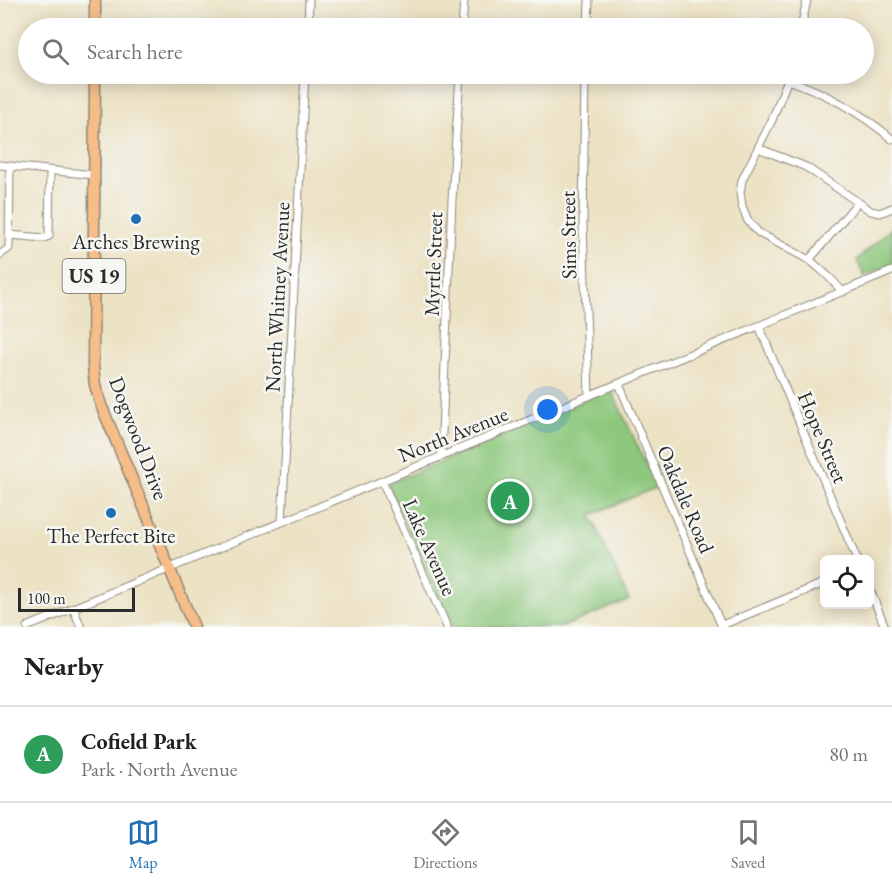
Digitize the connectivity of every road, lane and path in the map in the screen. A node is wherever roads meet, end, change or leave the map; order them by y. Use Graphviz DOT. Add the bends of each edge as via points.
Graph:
graph roads {
  1 [pos="95,0"];
  2 [pos="309,0"];
  3 [pos="464,0"];
  4 [pos="589,0"];
  5 [pos="807,0"];
  6 [pos="95,18"];
  7 [pos="308,18"];
  8 [pos="463,18"];
  9 [pos="588,18"];
  10 [pos="803,18"];
  11 [pos="95,84"];
  12 [pos="305,84"];
  13 [pos="459,84"];
  14 [pos="585,84"];
  15 [pos="786,84"];
  16 [pos="804,84"];
  17 [pos="892,139"];
  18 [pos="758,148"];
  19 [pos="0,165"];
  20 [pos="10,166"];
  21 [pos="50,171"];
  22 [pos="94,175"];
  23 [pos="858,202"];
  24 [pos="892,208"];
  25 [pos="9,235"];
  26 [pos="0,255"];
  27 [pos="809,260"];
  28 [pos="892,271"];
  29 [pos="843,292"];
  30 [pos="759,326"];
  31 [pos="619,384"];
  32 [pos="589,396"];
  33 [pos="441,457"];
  34 [pos="382,481"];
  35 [pos="282,522"];
  36 [pos="855,555"];
  37 [pos="170,568"];
  38 [pos="820,584"];
  39 [pos="874,600"];
  40 [pos="73,608"];
  41 [pos="722,626"];
  42 [pos="27,627"];
  43 [pos="81,627"];
  44 [pos="194,627"];
  45 [pos="447,627"];
  46 [pos="885,627"];
  1 -- 6 [label="main road"];
  2 -- 7 [label="street"];
  3 -- 8 [label="street"];
  4 -- 9 [label="street"];
  5 -- 10 [label="street"];
  11 -- 22 [label="main road, Dogwood Drive / US 19"];
  12 -- 35 [label="street, North Whitney Avenue"];
  13 -- 33 [label="street, Myrtle Street"];
  14 -- 32 [label="street, Sims Street" via="583,225"];
  15 -- 18 [label="street"];
  16 -- 17 [label="street" via="831,97"];
  18 -- 23 [label="street" via="806,167"];
  18 -- 27 [label="street" via="740,193 748,221 759,233"];
  19 -- 20 [label="street"];
  20 -- 21 [label="street"];
  20 -- 25 [label="street"];
  21 -- 22 [label="street"];
  21 -- 25 [label="street" via="49,236"];
  22 -- 37 [label="main road, Dogwood Drive / US 19" via="95,385"];
  23 -- 24 [label="street" via="880,213"];
  23 -- 27 [label="street"];
  25 -- 26 [label="street" via="9,248"];
  27 -- 29 [label="street"];
  28 -- 29 [label="street, North Avenue"];
  29 -- 30 [label="street, North Avenue"];
  30 -- 31 [label="street, North Avenue"];
  30 -- 36 [label="street, Hope Street"];
  31 -- 32 [label="street, North Avenue"];
  31 -- 41 [label="street, Oakdale Road"];
  32 -- 33 [label="street, North Avenue"];
  33 -- 34 [label="street, North Avenue"];
  34 -- 35 [label="street, North Avenue"];
  34 -- 45 [label="street, Lake Avenue"];
  35 -- 37 [label="street, North Avenue"];
  37 -- 40 [label="street, North Avenue"];
  37 -- 44 [label="main road, Dogwood Drive / US 19"];
  38 -- 41 [label="street"];
  39 -- 46 [label="street"];
  40 -- 42 [label="street, North Avenue"];
  40 -- 43 [label="street"];
}
